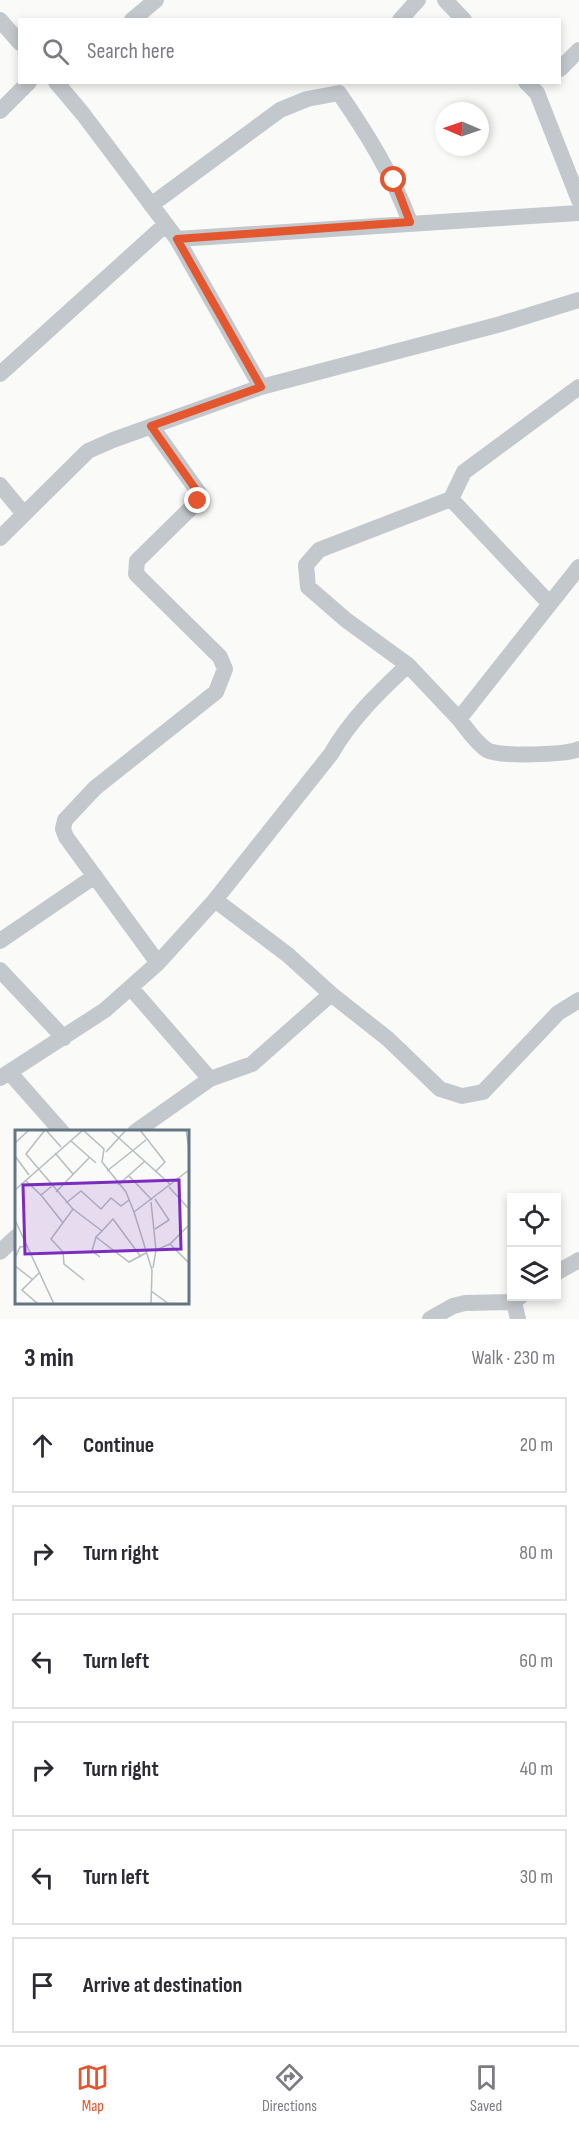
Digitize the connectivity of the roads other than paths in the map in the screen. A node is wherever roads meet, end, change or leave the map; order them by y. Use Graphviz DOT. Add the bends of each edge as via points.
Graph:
graph roads {
  1 [pos="156,0"];
  2 [pos="418,0"];
  3 [pos="445,0"];
  4 [pos="134,18"];
  5 [pos="402,18"];
  6 [pos="462,18"];
  7 [pos="0,20"];
  8 [pos="18,41"];
  9 [pos="579,51"];
  10 [pos="561,68"];
  11 [pos="27,84"];
  12 [pos="58,84"];
  13 [pos="536,86"];
  14 [pos="343,88"];
  15 [pos="0,111"];
  16 [pos="579,200"];
  17 [pos="151,205"];
  18 [pos="579,213"];
  19 [pos="410,222"];
  20 [pos="165,225"];
  21 [pos="177,239"];
  22 [pos="579,300"];
  23 [pos="0,374"];
  24 [pos="261,387"];
  25 [pos="579,387"];
  26 [pos="151,426"];
  27 [pos="0,485"];
  28 [pos="451,499"];
  29 [pos="24,514"];
  30 [pos="0,538"];
  31 [pos="579,567"];
  32 [pos="550,604"];
  33 [pos="408,665"];
  34 [pos="459,719"];
  35 [pos="579,749"];
  36 [pos="95,876"];
  37 [pos="215,900"];
  38 [pos="0,941"];
  39 [pos="158,963"];
  40 [pos="0,970"];
  41 [pos="131,988"];
  42 [pos="331,994"];
  43 [pos="579,1000"];
  44 [pos="63,1038"];
  45 [pos="5,1075"];
  46 [pos="210,1079"];
  47 [pos="61,1130"];
  48 [pos="136,1130"];
  49 [pos="15,1238"];
  50 [pos="0,1252"];
  51 [pos="579,1260"];
  52 [pos="561,1270"];
  53 [pos="507,1300"];
  54 [pos="517,1301"];
  55 [pos="430,1319"];
  56 [pos="518,1319"];
  1 -- 4 [label="street"];
  2 -- 5 [label="street"];
  3 -- 6 [label="street"];
  7 -- 8 [label="street"];
  9 -- 10 [label="street"];
  11 -- 15 [label="street"];
  12 -- 17 [label="street"];
  13 -- 16 [label="street"];
  14 -- 17 [label="street" via="280,111"];
  14 -- 19 [label="street" via="388,170"];
  17 -- 20 [label="street"];
  18 -- 19 [label="street"];
  19 -- 21 [label="street"];
  20 -- 21 [label="street"];
  20 -- 23 [label="street"];
  21 -- 24 [label="street"];
  22 -- 24 [label="street"];
  24 -- 26 [label="street"];
  25 -- 28 [label="street" via="464,472"];
  26 -- 29 [label="street" via="88,451"];
  26 -- 36 [label="street" via="199,494 198,501 137,561 135,574 220,657 225,669 216,692 95,788 65,820 66,837"];
  27 -- 29 [label="street"];
  28 -- 32 [label="street"];
  28 -- 33 [label="street" via="319,550 306,565 308,587"];
  29 -- 30 [label="street"];
  31 -- 32 [label="street"];
  32 -- 34 [label="street"];
  33 -- 34 [label="street"];
  33 -- 37 [label="street" via="365,705"];
  34 -- 35 [label="street" via="480,745 492,752 544,755"];
  36 -- 38 [label="street"];
  36 -- 39 [label="street"];
  37 -- 39 [label="street"];
  37 -- 42 [label="street" via="288,955"];
  39 -- 41 [label="street"];
  40 -- 44 [label="street"];
  41 -- 44 [label="street"];
  41 -- 46 [label="street"];
  42 -- 43 [label="street" via="388,1039 440,1089 462,1096 483,1092 558,1013"];
  42 -- 46 [label="street" via="252,1064"];
  44 -- 45 [label="street"];
  45 -- 47 [label="street"];
  46 -- 48 [label="street"];
  49 -- 50 [label="street"];
  51 -- 52 [label="street"];
  53 -- 55 [label="street" via="465,1303"];
  54 -- 56 [label="street"];
}
